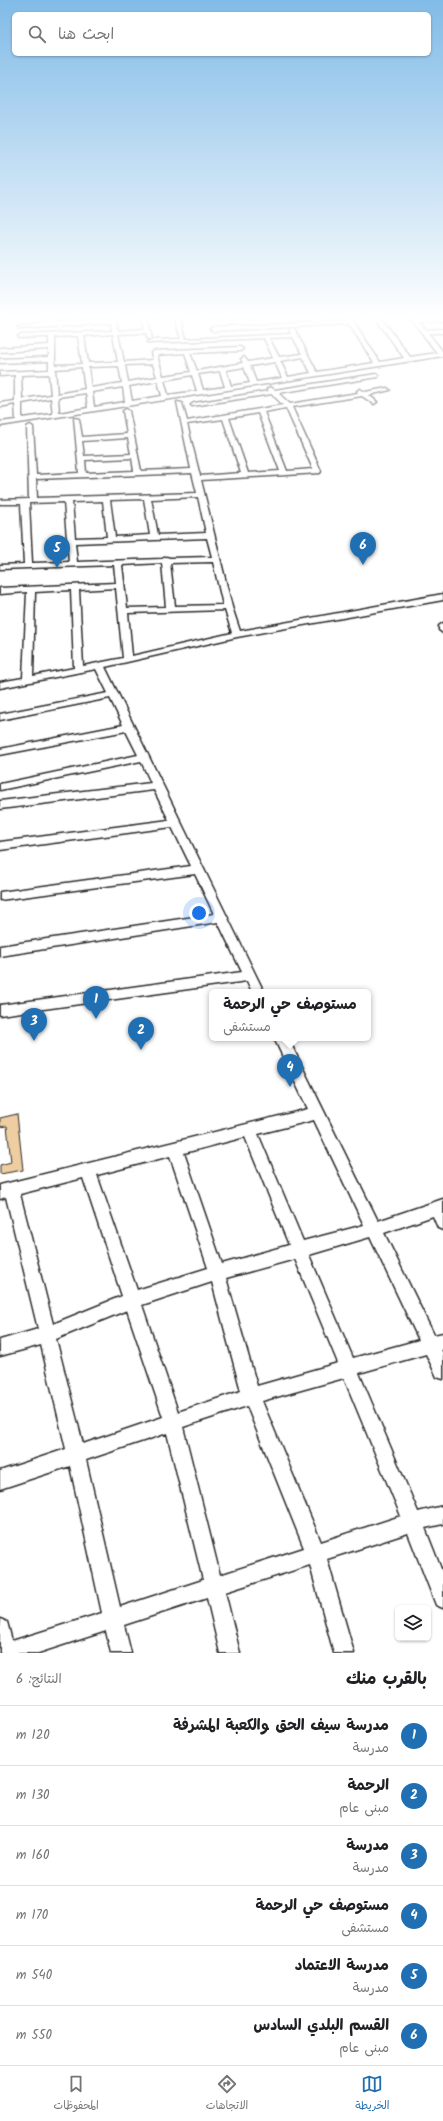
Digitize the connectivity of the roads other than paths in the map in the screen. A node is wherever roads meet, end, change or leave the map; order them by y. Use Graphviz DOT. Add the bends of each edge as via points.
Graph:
graph roads {
  1 [pos="19,393"];
  2 [pos="68,393"];
  3 [pos="90,393"];
  4 [pos="125,393"];
  5 [pos="165,393"];
  6 [pos="199,393"];
  7 [pos="224,393"];
  8 [pos="243,393"];
  9 [pos="256,393"];
  10 [pos="275,393"];
  11 [pos="369,393"];
  12 [pos="364,394"];
  13 [pos="54,396"];
  14 [pos="166,398"];
  15 [pos="179,400"];
  16 [pos="19,401"];
  17 [pos="374,402"];
  18 [pos="0,405"];
  19 [pos="194,405"];
  20 [pos="288,406"];
  21 [pos="127,409"];
  22 [pos="94,411"];
  23 [pos="260,411"];
  24 [pos="56,416"];
  25 [pos="225,416"];
  26 [pos="86,418"];
  27 [pos="76,419"];
  28 [pos="19,421"];
  29 [pos="184,423"];
  30 [pos="0,424"];
  31 [pos="30,427"];
  32 [pos="0,428"];
  33 [pos="0,432"];
  34 [pos="131,436"];
  35 [pos="79,439"];
  36 [pos="135,456"];
  37 [pos="81,458"];
  38 [pos="138,473"];
  39 [pos="284,473"];
  40 [pos="196,474"];
  41 [pos="83,475"];
  42 [pos="245,475"];
  43 [pos="32,477"];
  44 [pos="201,495"];
  45 [pos="147,496"];
  46 [pos="106,498"];
  47 [pos="68,499"];
  48 [pos="29,501"];
  49 [pos="0,502"];
  50 [pos="211,535"];
  51 [pos="154,537"];
  52 [pos="111,539"];
  53 [pos="72,541"];
  54 [pos="166,559"];
  55 [pos="216,559"];
  56 [pos="118,562"];
  57 [pos="73,564"];
  58 [pos="28,566"];
  59 [pos="0,567"];
  60 [pos="120,585"];
  61 [pos="75,588"];
  62 [pos="31,590"];
  63 [pos="0,591"];
  64 [pos="443,597"];
  65 [pos="228,607"];
  66 [pos="171,609"];
  67 [pos="124,612"];
  68 [pos="443,626"];
  69 [pos="443,630"];
  70 [pos="237,634"];
  71 [pos="128,660"];
  72 [pos="99,665"];
  73 [pos="79,669"];
  74 [pos="28,679"];
  75 [pos="0,684"];
  76 [pos="113,694"];
  77 [pos="0,717"];
  78 [pos="129,727"];
  79 [pos="0,752"];
  80 [pos="144,757"];
  81 [pos="158,786"];
  82 [pos="0,787"];
  83 [pos="0,805"];
  84 [pos="176,823"];
  85 [pos="0,846"];
  86 [pos="199,869"];
  87 [pos="0,896"];
  88 [pos="222,917"];
  89 [pos="0,951"];
  90 [pos="250,976"];
  91 [pos="256,989"];
  92 [pos="0,1010"];
  93 [pos="282,1041"];
  94 [pos="317,1113"];
  95 [pos="249,1130"];
  96 [pos="175,1148"];
  97 [pos="88,1170"];
  98 [pos="6,1191"];
  99 [pos="441,1212"];
  100 [pos="374,1229"];
  101 [pos="299,1250"];
  102 [pos="217,1273"];
  103 [pos="131,1300"];
  104 [pos="46,1335"];
  105 [pos="436,1343"];
  106 [pos="0,1348"];
  107 [pos="349,1367"];
  108 [pos="443,1371"];
  109 [pos="251,1396"];
  110 [pos="173,1422"];
  111 [pos="76,1453"];
  112 [pos="0,1480"];
  113 [pos="443,1515"];
  114 [pos="413,1522"];
  115 [pos="316,1554"];
  116 [pos="213,1585"];
  117 [pos="443,1598"];
  118 [pos="114,1618"];
  119 [pos="0,1629"];
  120 [pos="5,1653"];
  121 [pos="122,1653"];
  122 [pos="230,1653"];
  123 [pos="344,1653"];
  1 -- 16 [label="street"];
  2 -- 13 [label="street"];
  3 -- 22 [label="street"];
  4 -- 21 [label="street"];
  5 -- 14 [label="street"];
  6 -- 15 [label="street"];
  7 -- 15 [label="street"];
  8 -- 15 [label="street"];
  9 -- 19 [label="street"];
  10 -- 20 [label="street"];
  11 -- 12 [label="street"];
  12 -- 17 [label="street"];
  12 -- 20 [label="street"];
  13 -- 16 [label="street"];
  13 -- 24 [label="street"];
  14 -- 15 [label="street"];
  14 -- 21 [label="street"];
  15 -- 21 [label="street"];
  15 -- 29 [label="street"];
  16 -- 18 [label="street"];
  16 -- 28 [label="street"];
  20 -- 23 [label="street"];
  20 -- 39 [label="street" via="317,471"];
  21 -- 22 [label="street"];
  21 -- 26 [label="street"];
  21 -- 34 [label="street"];
  22 -- 24 [label="street"];
  22 -- 26 [label="street" via="101,414"];
  22 -- 32 [label="street"];
  23 -- 25 [label="street"];
  23 -- 39 [label="street"];
  24 -- 28 [label="street"];
  25 -- 29 [label="street"];
  25 -- 42 [label="street"];
  26 -- 27 [label="street"];
  27 -- 31 [label="street"];
  27 -- 35 [label="street"];
  28 -- 30 [label="street"];
  29 -- 40 [label="street"];
  31 -- 33 [label="street"];
  31 -- 43 [label="street"];
  34 -- 35 [label="street"];
  34 -- 36 [label="street"];
  35 -- 37 [label="street"];
  36 -- 37 [label="street"];
  36 -- 38 [label="street"];
  37 -- 41 [label="street"];
  38 -- 40 [label="street"];
  38 -- 41 [label="street"];
  39 -- 42 [label="street"];
  40 -- 42 [label="street"];
  40 -- 44 [label="street"];
  41 -- 43 [label="street"];
  43 -- 48 [label="street"];
  44 -- 45 [label="street"];
  44 -- 50 [label="street"];
  45 -- 46 [label="street"];
  45 -- 51 [label="street"];
  46 -- 47 [label="street"];
  46 -- 52 [label="street"];
  47 -- 48 [label="street"];
  47 -- 53 [label="street"];
  48 -- 49 [label="street"];
  48 -- 58 [label="street"];
  50 -- 51 [label="street"];
  50 -- 55 [label="street"];
  51 -- 52 [label="street"];
  52 -- 53 [label="street"];
  53 -- 57 [label="street"];
  54 -- 55 [label="street"];
  54 -- 56 [label="street"];
  54 -- 66 [label="street"];
  55 -- 65 [label="street"];
  56 -- 57 [label="street"];
  56 -- 60 [label="street"];
  57 -- 58 [label="street"];
  58 -- 59 [label="street"];
  60 -- 61 [label="street"];
  60 -- 67 [label="street"];
  61 -- 62 [label="street"];
  61 -- 73 [label="street"];
  62 -- 63 [label="street"];
  62 -- 74 [label="street"];
  64 -- 70 [label="street"];
  65 -- 66 [label="street"];
  65 -- 70 [label="street"];
  66 -- 67 [label="street"];
  67 -- 71 [label="street"];
  68 -- 69 [label="street"];
  70 -- 71 [label="street"];
  71 -- 72 [label="street"];
  72 -- 73 [label="street"];
  72 -- 76 [label="street"];
  73 -- 74 [label="street"];
  74 -- 75 [label="street"];
  76 -- 77 [label="street"];
  76 -- 78 [label="street"];
  78 -- 79 [label="street"];
  78 -- 80 [label="street"];
  80 -- 81 [label="street"];
  80 -- 82 [label="street"];
  81 -- 83 [label="street"];
  81 -- 84 [label="street"];
  84 -- 85 [label="street"];
  84 -- 86 [label="street"];
  86 -- 87 [label="street"];
  86 -- 88 [label="street"];
  88 -- 89 [label="street"];
  88 -- 90 [label="street"];
  90 -- 91 [label="street"];
  90 -- 92 [label="street"];
  93 -- 94 [label="street"];
  94 -- 95 [label="street"];
  94 -- 100 [label="street"];
  95 -- 96 [label="street"];
  95 -- 101 [label="street"];
  96 -- 97 [label="street"];
  96 -- 102 [label="street"];
  97 -- 98 [label="street"];
  97 -- 103 [label="street"];
  98 -- 104 [label="street"];
  99 -- 100 [label="street"];
  100 -- 101 [label="street"];
  100 -- 105 [label="street"];
  101 -- 102 [label="street"];
  101 -- 107 [label="street"];
  102 -- 103 [label="street"];
  102 -- 109 [label="street"];
  103 -- 104 [label="street"];
  103 -- 110 [label="street"];
  104 -- 106 [label="street"];
  104 -- 111 [label="street"];
  105 -- 107 [label="street"];
  105 -- 108 [label="street"];
  107 -- 109 [label="street"];
  107 -- 114 [label="street"];
  109 -- 110 [label="street"];
  109 -- 115 [label="street"];
  110 -- 111 [label="street"];
  110 -- 116 [label="street"];
  111 -- 112 [label="street"];
  111 -- 118 [label="street"];
  113 -- 114 [label="street"];
  114 -- 115 [label="street"];
  114 -- 117 [label="street"];
  115 -- 116 [label="street"];
  115 -- 123 [label="street"];
  116 -- 118 [label="street"];
  116 -- 122 [label="street"];
  118 -- 120 [label="street"];
  118 -- 121 [label="street"];
  119 -- 120 [label="street"];
}
